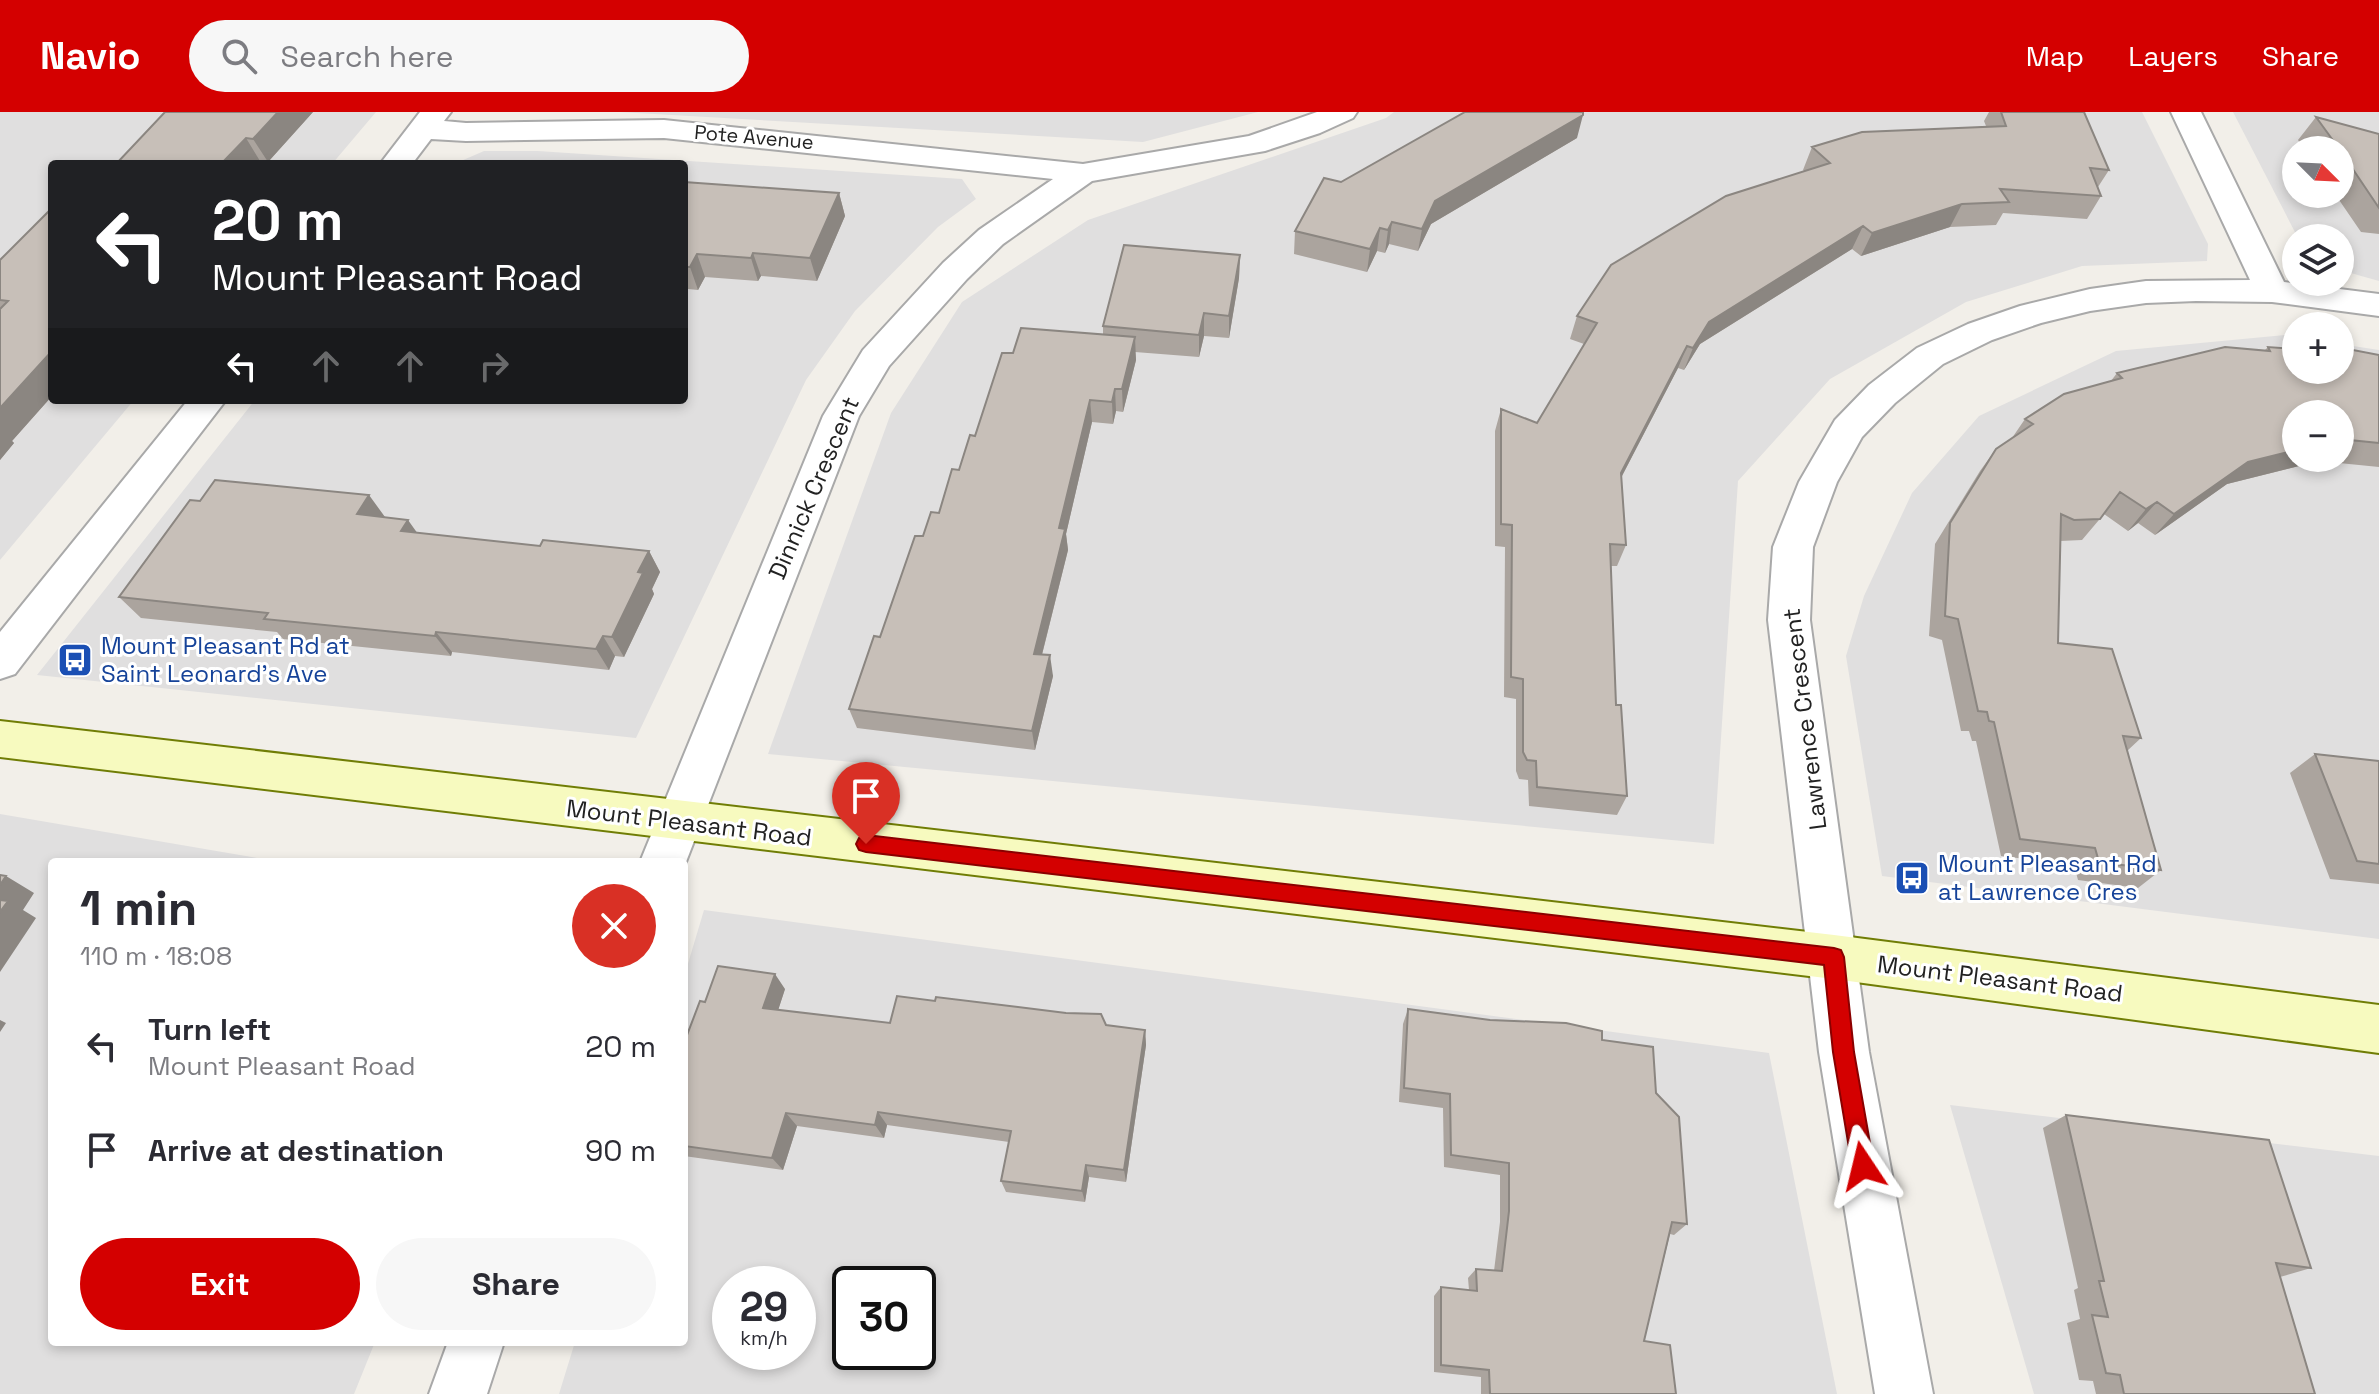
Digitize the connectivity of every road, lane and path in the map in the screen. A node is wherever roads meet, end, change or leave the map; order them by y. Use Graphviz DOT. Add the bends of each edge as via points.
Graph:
graph roads {
  1 [pos="1342,112"];
  2 [pos="2186,112"];
  3 [pos="430,120"];
  4 [pos="399,160"];
  5 [pos="1083,173"];
  6 [pos="2272,291"];
  7 [pos="2379,305"];
  8 [pos="205,404"];
  9 [pos="0,662"];
  10 [pos="0,739"];
  11 [pos="671,842"];
  12 [pos="1834,957"];
  13 [pos="2379,1029"];
  14 [pos="475,1346"];
  15 [pos="458,1394"];
  16 [pos="1904,1394"];
  1 -- 5 [label="street, Dinnick Crescent" via="1254,144"];
  2 -- 6 [label="street"];
  3 -- 4 [label="street"];
  3 -- 5 [label="street, Pote Avenue" via="466,132 664,129"];
  5 -- 11 [label="street, Dinnick Crescent" via="1001,230 955,271 876,358 856,389"];
  6 -- 7 [label="street, Lawrence Crescent"];
  6 -- 12 [label="street, Lawrence Crescent" via="2146,292 2032,314 1930,356 1848,429 1818,482 1793,547 1789,620"];
  8 -- 9 [label="street"];
  10 -- 11 [label="main road, Mount Pleasant Road"];
  11 -- 12 [label="main road, Mount Pleasant Road"];
  12 -- 13 [label="main road, Mount Pleasant Road"];
  12 -- 16 [label="street, Lawrence Crescent" via="1844,1052"];
  14 -- 15 [label="street"];
}
